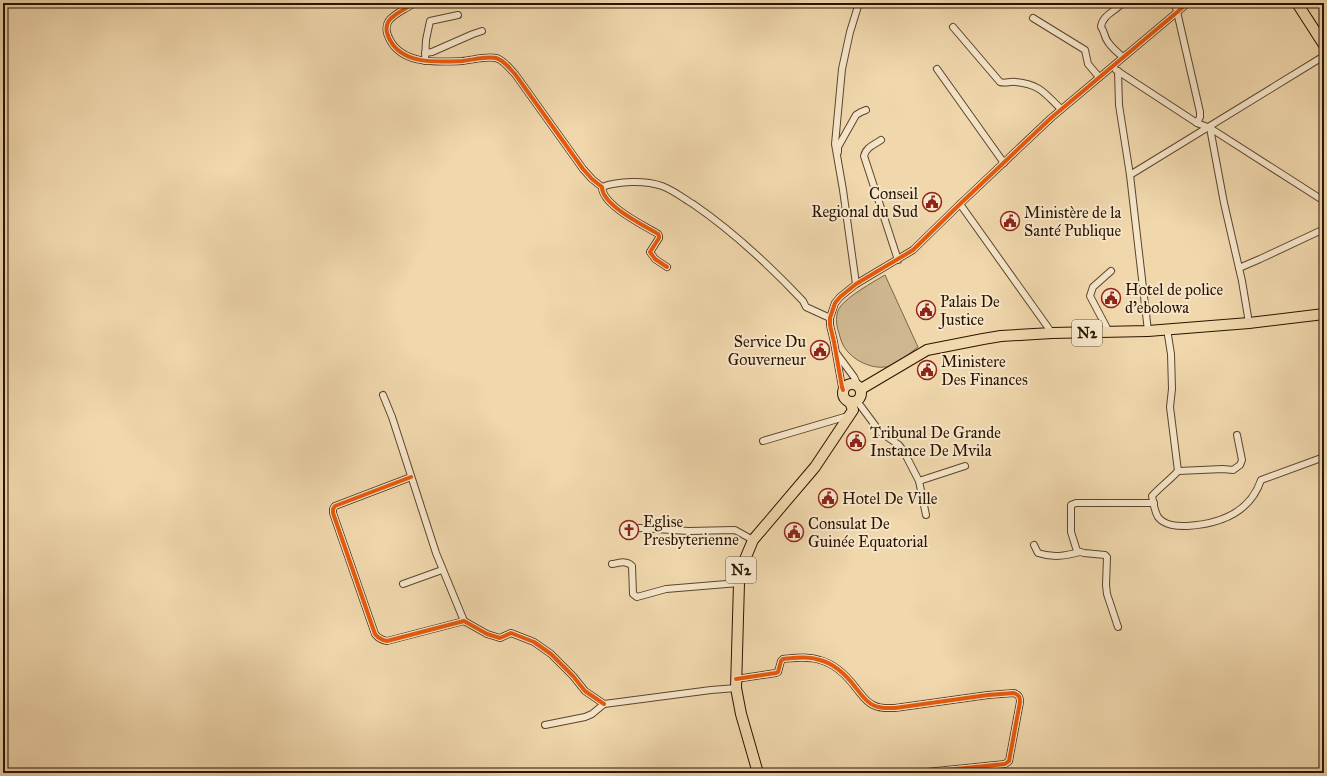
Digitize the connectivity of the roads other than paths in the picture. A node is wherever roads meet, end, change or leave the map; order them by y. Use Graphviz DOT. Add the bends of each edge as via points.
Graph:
graph roads {
  1 [pos="414,3"];
  2 [pos="859,3"];
  3 [pos="1122,3"];
  4 [pos="1175,3"];
  5 [pos="1188,3"];
  6 [pos="1297,3"];
  7 [pos="1177,12"];
  8 [pos="458,15"];
  9 [pos="1033,18"];
  10 [pos="953,27"];
  11 [pos="482,31"];
  12 [pos="1324,45"];
  13 [pos="425,53"];
  14 [pos="1324,56"];
  15 [pos="1123,57"];
  16 [pos="425,61"];
  17 [pos="1112,66"];
  18 [pos="937,69"];
  19 [pos="1118,71"];
  20 [pos="1099,77"];
  21 [pos="866,110"];
  22 [pos="1061,110"];
  23 [pos="1198,123"];
  24 [pos="1210,128"];
  25 [pos="881,140"];
  26 [pos="837,160"];
  27 [pos="1004,162"];
  28 [pos="1130,176"];
  29 [pos="602,187"];
  30 [pos="1324,201"];
  31 [pos="960,204"];
  32 [pos="1324,229"];
  33 [pos="898,260"];
  34 [pos="667,267"];
  35 [pos="1239,268"];
  36 [pos="1111,271"];
  37 [pos="856,284"];
  38 [pos="1324,314"];
  39 [pos="830,318"];
  40 [pos="1249,323"];
  41 [pos="1167,329"];
  42 [pos="1148,331"];
  43 [pos="1109,332"];
  44 [pos="1052,333"];
  45 [pos="837,354"];
  46 [pos="859,388"];
  47 [pos="844,390"];
  48 [pos="383,395"];
  49 [pos="854,401"];
  50 [pos="849,416"];
  51 [pos="1237,435"];
  52 [pos="763,441"];
  53 [pos="1324,457"];
  54 [pos="965,466"];
  55 [pos="1178,471"];
  56 [pos="411,477"];
  57 [pos="919,482"];
  58 [pos="1154,503"];
  59 [pos="926,515"];
  60 [pos="639,528"];
  61 [pos="753,540"];
  62 [pos="1034,545"];
  63 [pos="1080,552"];
  64 [pos="612,564"];
  65 [pos="442,570"];
  66 [pos="403,584"];
  67 [pos="739,584"];
  68 [pos="464,621"];
  69 [pos="1118,627"];
  70 [pos="736,683"];
  71 [pos="604,704"];
  72 [pos="545,725"];
  73 [pos="758,773"];
  74 [pos="917,773"];
  1 -- 16 [label="street" via="392,17 387,23 386,33 393,47 407,57"];
  2 -- 26 [label="street" via="842,69 835,144"];
  3 -- 15 [label="street" via="1110,12 1101,23 1101,27 1105,31 1108,43"];
  4 -- 7 [label="street"];
  5 -- 7 [label="street"];
  6 -- 12 [label="main road"];
  7 -- 15 [label="street"];
  7 -- 23 [label="street" via="1200,112"];
  8 -- 13 [label="street" via="430,21"];
  9 -- 20 [label="street" via="1085,50 1088,64"];
  10 -- 22 [label="street" via="1000,82 1015,82 1036,87"];
  11 -- 13 [label="street"];
  13 -- 16 [label="street"];
  14 -- 24 [label="street"];
  15 -- 17 [label="street"];
  16 -- 29 [label="street" via="484,58 497,59 505,64 583,169"];
  17 -- 19 [label="street"];
  17 -- 20 [label="street"];
  18 -- 27 [label="street"];
  19 -- 23 [label="street"];
  19 -- 28 [label="street" via="1119,105"];
  20 -- 22 [label="street"];
  21 -- 26 [label="street" via="856,115 846,132 838,147"];
  22 -- 27 [label="street"];
  23 -- 24 [label="street"];
  24 -- 28 [label="street"];
  24 -- 30 [label="street"];
  24 -- 35 [label="street"];
  25 -- 33 [label="street" via="869,147 864,156"];
  26 -- 37 [label="street"];
  27 -- 31 [label="street"];
  28 -- 42 [label="street"];
  29 -- 34 [label="street" via="602,193 617,210 658,234 659,238 650,252"];
  29 -- 39 [label="street" via="616,183 644,183 673,191 708,214 753,250 803,300 806,307"];
  31 -- 33 [label="street" via="913,250"];
  31 -- 44 [label="street"];
  32 -- 35 [label="street"];
  33 -- 37 [label="street"];
  35 -- 40 [label="street"];
  36 -- 43 [label="street" via="1093,287 1090,296"];
  37 -- 39 [label="street" via="840,297"];
  38 -- 40 [label="main road, N2"];
  39 -- 45 [label="street"];
  40 -- 41 [label="main road, N2"];
  41 -- 42 [label="main road, N2"];
  41 -- 55 [label="street" via="1171,354 1170,407"];
  42 -- 43 [label="main road, N2"];
  43 -- 44 [label="main road, N2"];
  44 -- 46 [label="main road, N2" via="1001,336 927,350"];
  45 -- 46 [label="street"];
  45 -- 47 [label="street"];
  46 -- 47 [label="main road, N2" via="852,384"];
  46 -- 49 [label="main road, N2" via="861,396"];
  47 -- 49 [label="main road" via="844,398"];
  48 -- 56 [label="street"];
  49 -- 50 [label="main road, N2"];
  49 -- 57 [label="street" via="880,432 903,450"];
  50 -- 52 [label="street"];
  50 -- 61 [label="main road, N2" via="815,467"];
  51 -- 55 [label="street" via="1242,460 1233,470"];
  53 -- 58 [label="street" via="1261,480 1250,502 1233,515 1205,525 1176,526 1166,523 1158,516"];
  54 -- 57 [label="street"];
  55 -- 58 [label="street" via="1158,488 1152,496"];
  56 -- 65 [label="street"];
  56 -- 68 [label="street" via="333,509 375,634 387,641"];
  57 -- 59 [label="street"];
  58 -- 63 [label="street" via="1071,505 1071,532 1077,551"];
  60 -- 61 [label="street" via="735,530"];
  61 -- 67 [label="main road, N2" via="741,569"];
  62 -- 63 [label="street" via="1038,553 1048,557"];
  63 -- 69 [label="street" via="1105,554 1107,557 1107,594"];
  64 -- 67 [label="street" via="630,563 634,594 637,596 666,588"];
  65 -- 66 [label="street"];
  65 -- 68 [label="street"];
  67 -- 70 [label="main road, N2"];
  68 -- 71 [label="street" via="500,638 511,633 534,642 551,654 585,691"];
  70 -- 71 [label="street" via="711,690"];
  70 -- 73 [label="main road, N2" via="741,714"];
  70 -- 74 [label="street" via="776,674 780,660 809,658 822,660 838,668 866,700 882,708 988,695 1018,694 1020,702 1009,760 1005,764"];
  71 -- 72 [label="street" via="585,717"];
}
